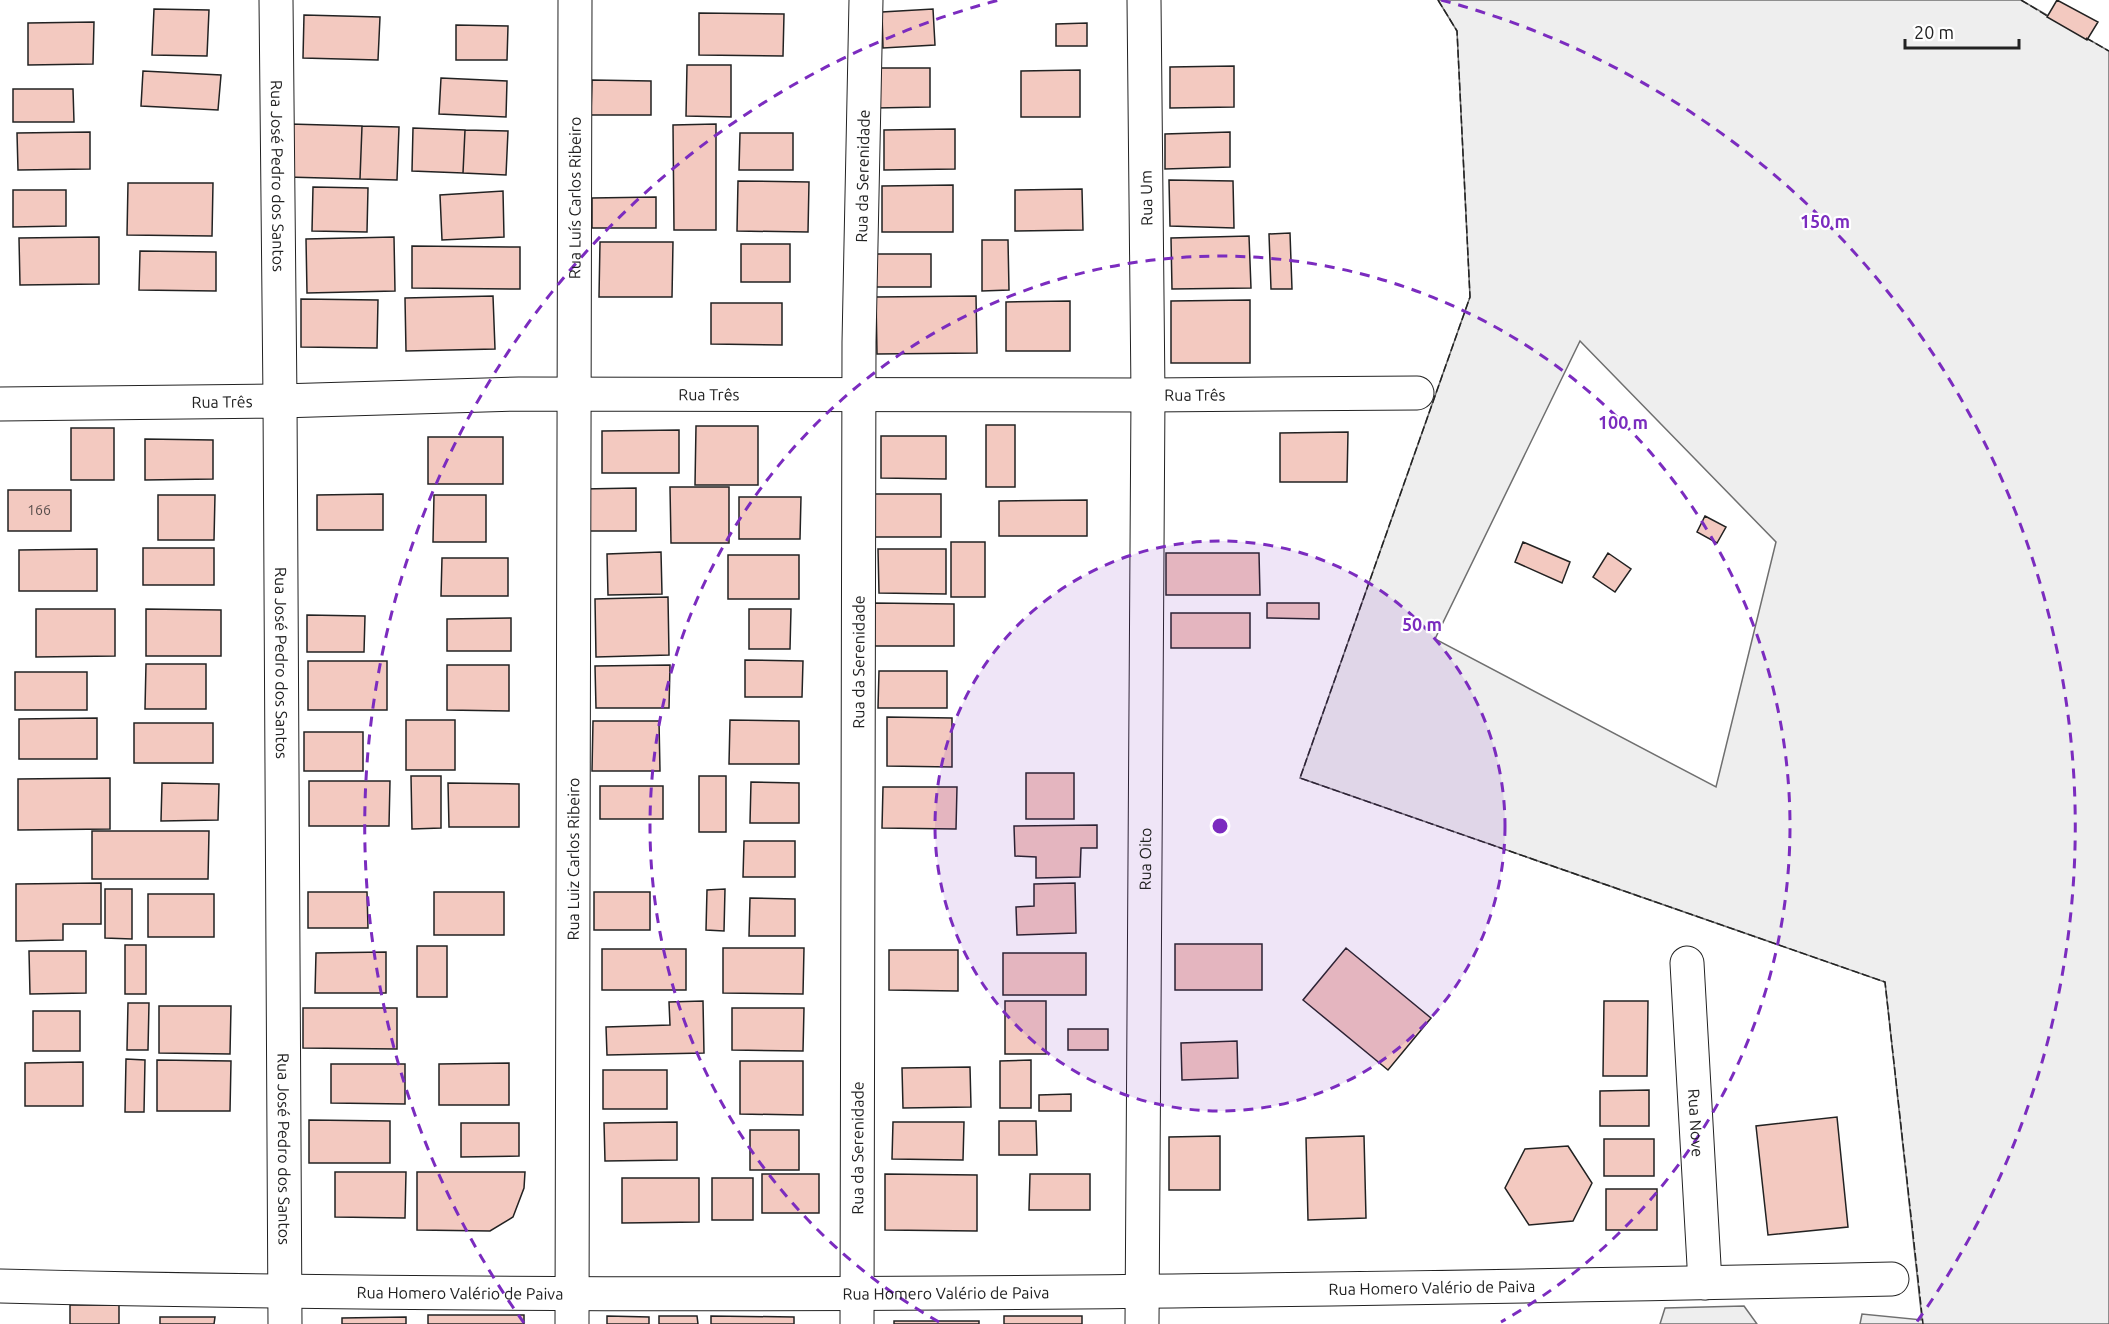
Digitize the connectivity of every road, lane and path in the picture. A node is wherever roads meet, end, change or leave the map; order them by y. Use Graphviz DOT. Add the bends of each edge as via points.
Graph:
graph roads {
  1 [pos="276,0"];
  2 [pos="575,0"];
  3 [pos="866,0"];
  4 [pos="1144,0"];
  5 [pos="1417,393"];
  6 [pos="574,394"];
  7 [pos="859,394"];
  8 [pos="1148,395"];
  9 [pos="280,401"];
  10 [pos="0,404"];
  11 [pos="1687,963"];
  12 [pos="1892,1279"];
  13 [pos="1705,1283"];
  14 [pos="0,1286"];
  15 [pos="285,1308"];
  16 [pos="572,1308"];
  17 [pos="1142,1308"];
  18 [pos="857,1309"];
  1 -- 9 [label="street, Rua José Pedro dos Santos"];
  2 -- 6 [label="street, Rua Luís Carlos Ribeiro"];
  3 -- 7 [label="street, Rua da Serenidade"];
  4 -- 8 [label="street, Rua Um"];
  5 -- 8 [label="street, Rua Três"];
  6 -- 7 [label="street, Rua Três"];
  6 -- 9 [label="street, Rua Três"];
  6 -- 16 [label="street, Rua Luiz Carlos Ribeiro"];
  7 -- 8 [label="street, Rua Três"];
  7 -- 18 [label="street, Rua da Serenidade"];
  8 -- 17 [label="street, Rua Oito"];
  9 -- 10 [label="street, Rua Três"];
  9 -- 15 [label="street, Rua José Pedro dos Santos"];
  11 -- 13 [label="street, Rua Nove"];
  12 -- 13 [label="street, Rua Homero Valério de Paiva"];
  13 -- 17 [label="street, Rua Homero Valério de Paiva"];
  14 -- 15 [label="street, Rua Homero Valério de Paiva"];
  15 -- 16 [label="street, Rua Homero Valério de Paiva"];
  16 -- 18 [label="street, Rua Homero Valério de Paiva"];
  17 -- 18 [label="street, Rua Homero Valério de Paiva"];
}
